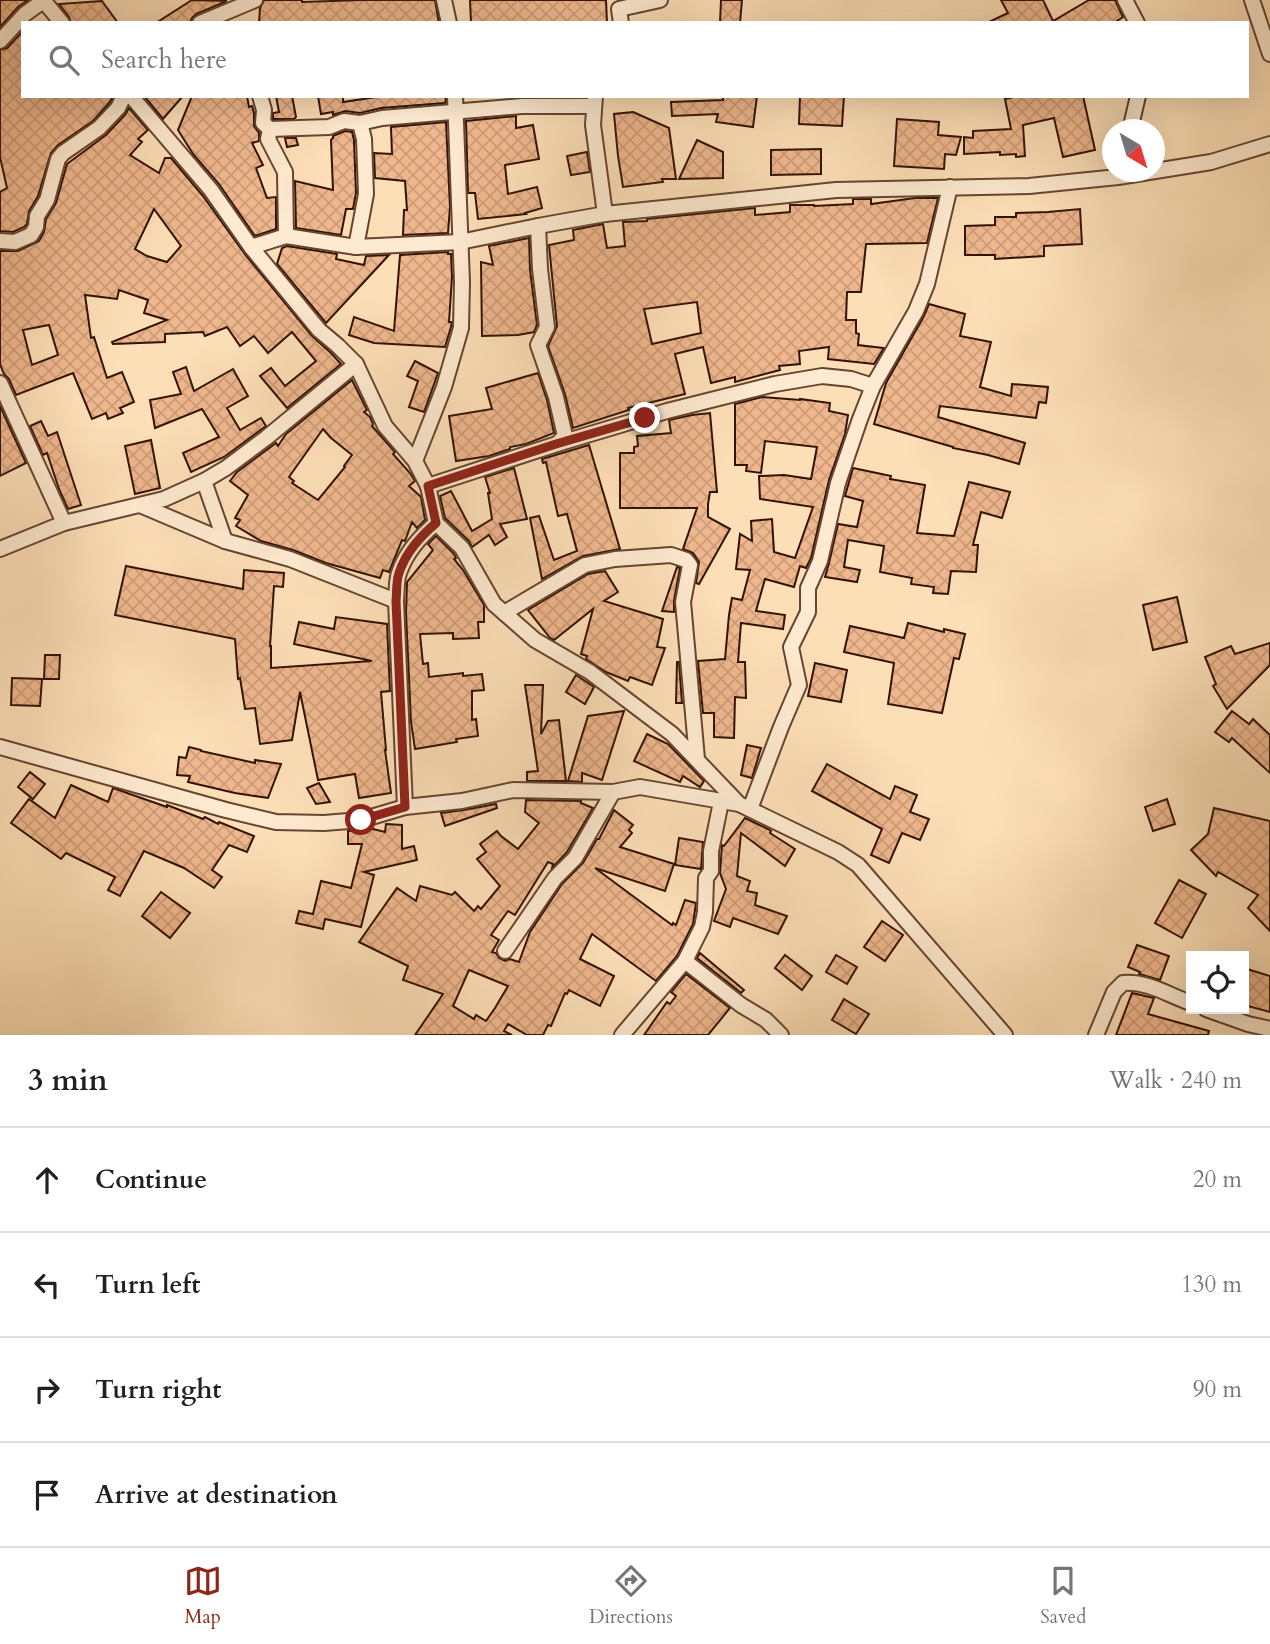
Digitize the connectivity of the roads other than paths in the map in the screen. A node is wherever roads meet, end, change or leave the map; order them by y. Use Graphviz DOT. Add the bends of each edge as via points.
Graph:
graph roads {
  1 [pos="43,0"];
  2 [pos="255,0"];
  3 [pos="444,0"];
  4 [pos="660,0"];
  5 [pos="1125,0"];
  6 [pos="1252,0"];
  7 [pos="238,7"];
  8 [pos="620,11"];
  9 [pos="60,21"];
  10 [pos="205,21"];
  11 [pos="241,21"];
  12 [pos="449,21"];
  13 [pos="1136,21"];
  14 [pos="0,41"];
  15 [pos="1270,54"];
  16 [pos="123,98"];
  17 [pos="133,98"];
  18 [pos="261,98"];
  19 [pos="455,98"];
  20 [pos="1138,98"];
  21 [pos="594,101"];
  22 [pos="456,112"];
  23 [pos="1133,119"];
  24 [pos="360,123"];
  25 [pos="270,129"];
  26 [pos="1270,144"];
  27 [pos="1165,168"];
  28 [pos="1102,176"];
  29 [pos="950,187"];
  30 [pos="605,214"];
  31 [pos="538,226"];
  32 [pos="286,236"];
  33 [pos="0,241"];
  34 [pos="460,242"];
  35 [pos="251,247"];
  36 [pos="356,247"];
  37 [pos="356,364"];
  38 [pos="0,383"];
  39 [pos="873,386"];
  40 [pos="556,444"];
  41 [pos="415,461"];
  42 [pos="204,481"];
  43 [pos="428,486"];
  44 [pos="140,506"];
  45 [pos="64,523"];
  46 [pos="436,523"];
  47 [pos="225,541"];
  48 [pos="0,549"];
  49 [pos="396,601"];
  50 [pos="504,613"];
  51 [pos="0,747"];
  52 [pos="697,759"];
  53 [pos="613,792"];
  54 [pos="721,802"];
  55 [pos="744,806"];
  56 [pos="405,807"];
  57 [pos="505,951"];
  58 [pos="685,961"];
  59 [pos="1186,1001"];
  60 [pos="1220,1014"];
  61 [pos="1270,1029"];
  62 [pos="622,1035"];
  63 [pos="781,1035"];
  64 [pos="1005,1035"];
  65 [pos="1096,1035"];
  1 -- 9 [label="street"];
  1 -- 14 [label="street"];
  2 -- 7 [label="street"];
  3 -- 12 [label="street"];
  4 -- 8 [label="street"];
  5 -- 13 [label="street"];
  6 -- 15 [label="street"];
  7 -- 10 [label="street"];
  7 -- 11 [label="street"];
  16 -- 33 [label="street" via="99,128 58,159 47,200 30,235 15,242"];
  17 -- 35 [label="street" via="211,190"];
  18 -- 25 [label="street" via="263,123"];
  19 -- 22 [label="street"];
  20 -- 23 [label="street"];
  21 -- 22 [label="street"];
  21 -- 30 [label="street"];
  22 -- 24 [label="street"];
  22 -- 34 [label="street"];
  24 -- 25 [label="street"];
  24 -- 36 [label="street" via="366,194"];
  25 -- 32 [label="street" via="268,139 285,172"];
  26 -- 27 [label="street" via="1211,162"];
  28 -- 29 [label="street" via="1029,186"];
  29 -- 30 [label="street" via="836,190"];
  29 -- 39 [label="street" via="927,284"];
  30 -- 31 [label="street"];
  31 -- 34 [label="street"];
  31 -- 40 [label="street" via="547,327 538,345 565,436"];
  32 -- 35 [label="street"];
  32 -- 36 [label="street"];
  34 -- 36 [label="street"];
  34 -- 41 [label="street" via="461,328"];
  35 -- 37 [label="street" via="319,330"];
  37 -- 41 [label="street" via="385,426"];
  37 -- 42 [label="street" via="266,438"];
  38 -- 45 [label="street"];
  39 -- 40 [label="street" via="822,376 786,382"];
  39 -- 55 [label="street" via="808,588 808,612 791,648 799,685"];
  40 -- 43 [label="street"];
  41 -- 43 [label="street"];
  42 -- 44 [label="street"];
  42 -- 47 [label="street"];
  43 -- 46 [label="street"];
  44 -- 45 [label="street"];
  44 -- 47 [label="street"];
  45 -- 48 [label="street"];
  46 -- 49 [label="street" via="408,554 398,574"];
  46 -- 50 [label="street" via="462,548 494,604"];
  47 -- 49 [label="street" via="290,559"];
  49 -- 56 [label="street"];
  50 -- 52 [label="street" via="535,640 590,672 672,734"];
  50 -- 52 [label="street" via="585,565 671,555 686,560 690,565 683,602"];
  51 -- 56 [label="street" via="276,822 361,820"];
  52 -- 55 [label="street"];
  53 -- 54 [label="street" via="640,787"];
  53 -- 56 [label="street" via="513,790"];
  53 -- 57 [label="street" via="575,858 555,878"];
  54 -- 55 [label="street"];
  54 -- 58 [label="street" via="702,927"];
  55 -- 64 [label="street" via="858,865"];
  58 -- 62 [label="street"];
  58 -- 63 [label="street"];
  59 -- 65 [label="street" via="1154,987 1123,983 1114,992"];
  60 -- 61 [label="street"];
}
